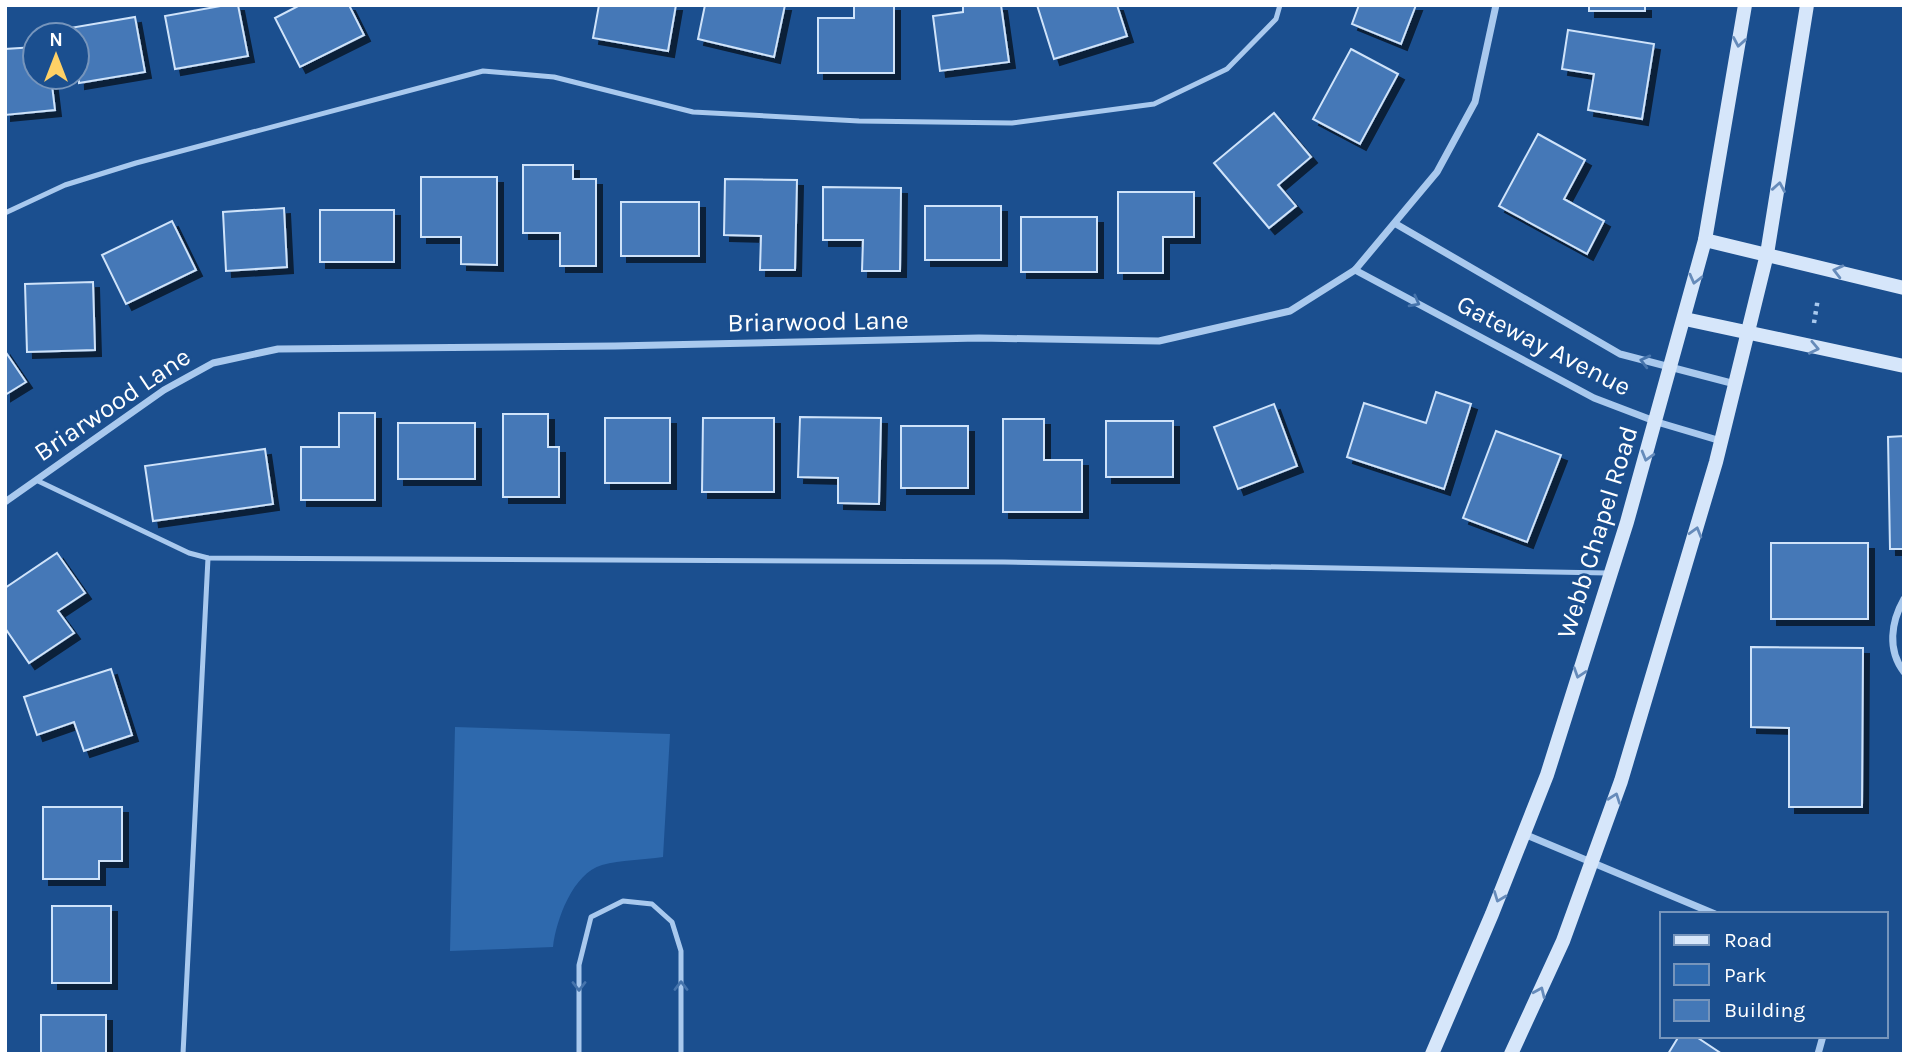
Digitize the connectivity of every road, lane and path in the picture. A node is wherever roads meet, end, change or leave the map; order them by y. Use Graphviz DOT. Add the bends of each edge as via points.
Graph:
graph roads {
  1 [pos="1280,5"];
  2 [pos="1496,5"];
  3 [pos="1745,5"];
  4 [pos="1807,5"];
  5 [pos="5,213"];
  6 [pos="1396,224"];
  7 [pos="1706,240"];
  8 [pos="1767,254"];
  9 [pos="1355,270"];
  10 [pos="1904,288"];
  11 [pos="1818,298"];
  12 [pos="1685,319"];
  13 [pos="1747,334"];
  14 [pos="1812,334"];
  15 [pos="1904,366"];
  16 [pos="1672,368"];
  17 [pos="1735,384"];
  18 [pos="1657,422"];
  19 [pos="1721,441"];
  20 [pos="36,480"];
  21 [pos="5,502"];
  22 [pos="208,558"];
  23 [pos="1611,573"];
  24 [pos="1904,599"];
  25 [pos="1904,672"];
  26 [pos="1524,834"];
  27 [pos="1591,862"];
  28 [pos="1710,912"];
  29 [pos="183,1054"];
  30 [pos="579,1054"];
  31 [pos="681,1054"];
  32 [pos="1432,1054"];
  33 [pos="1511,1054"];
  1 -- 5 [label="lane" via="1276,19 1227,69 1154,104 1012,124 859,121 693,112 554,77 484,71 136,163 65,185"];
  2 -- 6 [label="street, Briarwood Lane" via="1475,102 1437,172"];
  3 -- 7 [label="main road, Webb Chapel Road, one-way"];
  8 -- 4 [label="main road, one-way"];
  6 -- 9 [label="street, Briarwood Lane"];
  16 -- 6 [label="street, Gateway Avenue, one-way" via="1620,354"];
  7 -- 8 [label="main road"];
  7 -- 12 [label="main road, Webb Chapel Road, one-way"];
  10 -- 8 [label="main road, one-way"];
  8 -- 13 [label="main road"];
  9 -- 18 [label="street, Gateway Avenue, one-way" via="1594,398"];
  9 -- 20 [label="street, Briarwood Lane" via="1290,311 1159,341 979,338 278,349 213,363 164,390"];
  11 -- 14 [label="path"];
  12 -- 13 [label="main road"];
  12 -- 16 [label="main road, Webb Chapel Road"];
  13 -- 15 [label="main road, one-way"];
  13 -- 17 [label="main road"];
  16 -- 17 [label="street, Gateway Avenue"];
  16 -- 18 [label="main road, Webb Chapel Road"];
  17 -- 19 [label="main road"];
  18 -- 19 [label="street, Gateway Avenue"];
  18 -- 23 [label="main road, Webb Chapel Road, one-way"];
  27 -- 19 [label="main road, one-way" via="1622,781"];
  20 -- 21 [label="street, Briarwood Lane"];
  20 -- 22 [label="lane"];
  22 -- 23 [label="lane" via="1004,562"];
  22 -- 29 [label="lane"];
  23 -- 26 [label="main road, Webb Chapel Road, one-way"];
  24 -- 25 [label="street" via="1892,632 1893,650"];
  26 -- 27 [label="street"];
  26 -- 32 [label="main road, Webb Chapel Road, one-way"];
  27 -- 28 [label="street"];
  33 -- 27 [label="main road, one-way" via="1563,941"];
  31 -- 30 [label="lane, one-way" via="681,950 672,922 652,904 623,901 590,917 579,965"];
}
